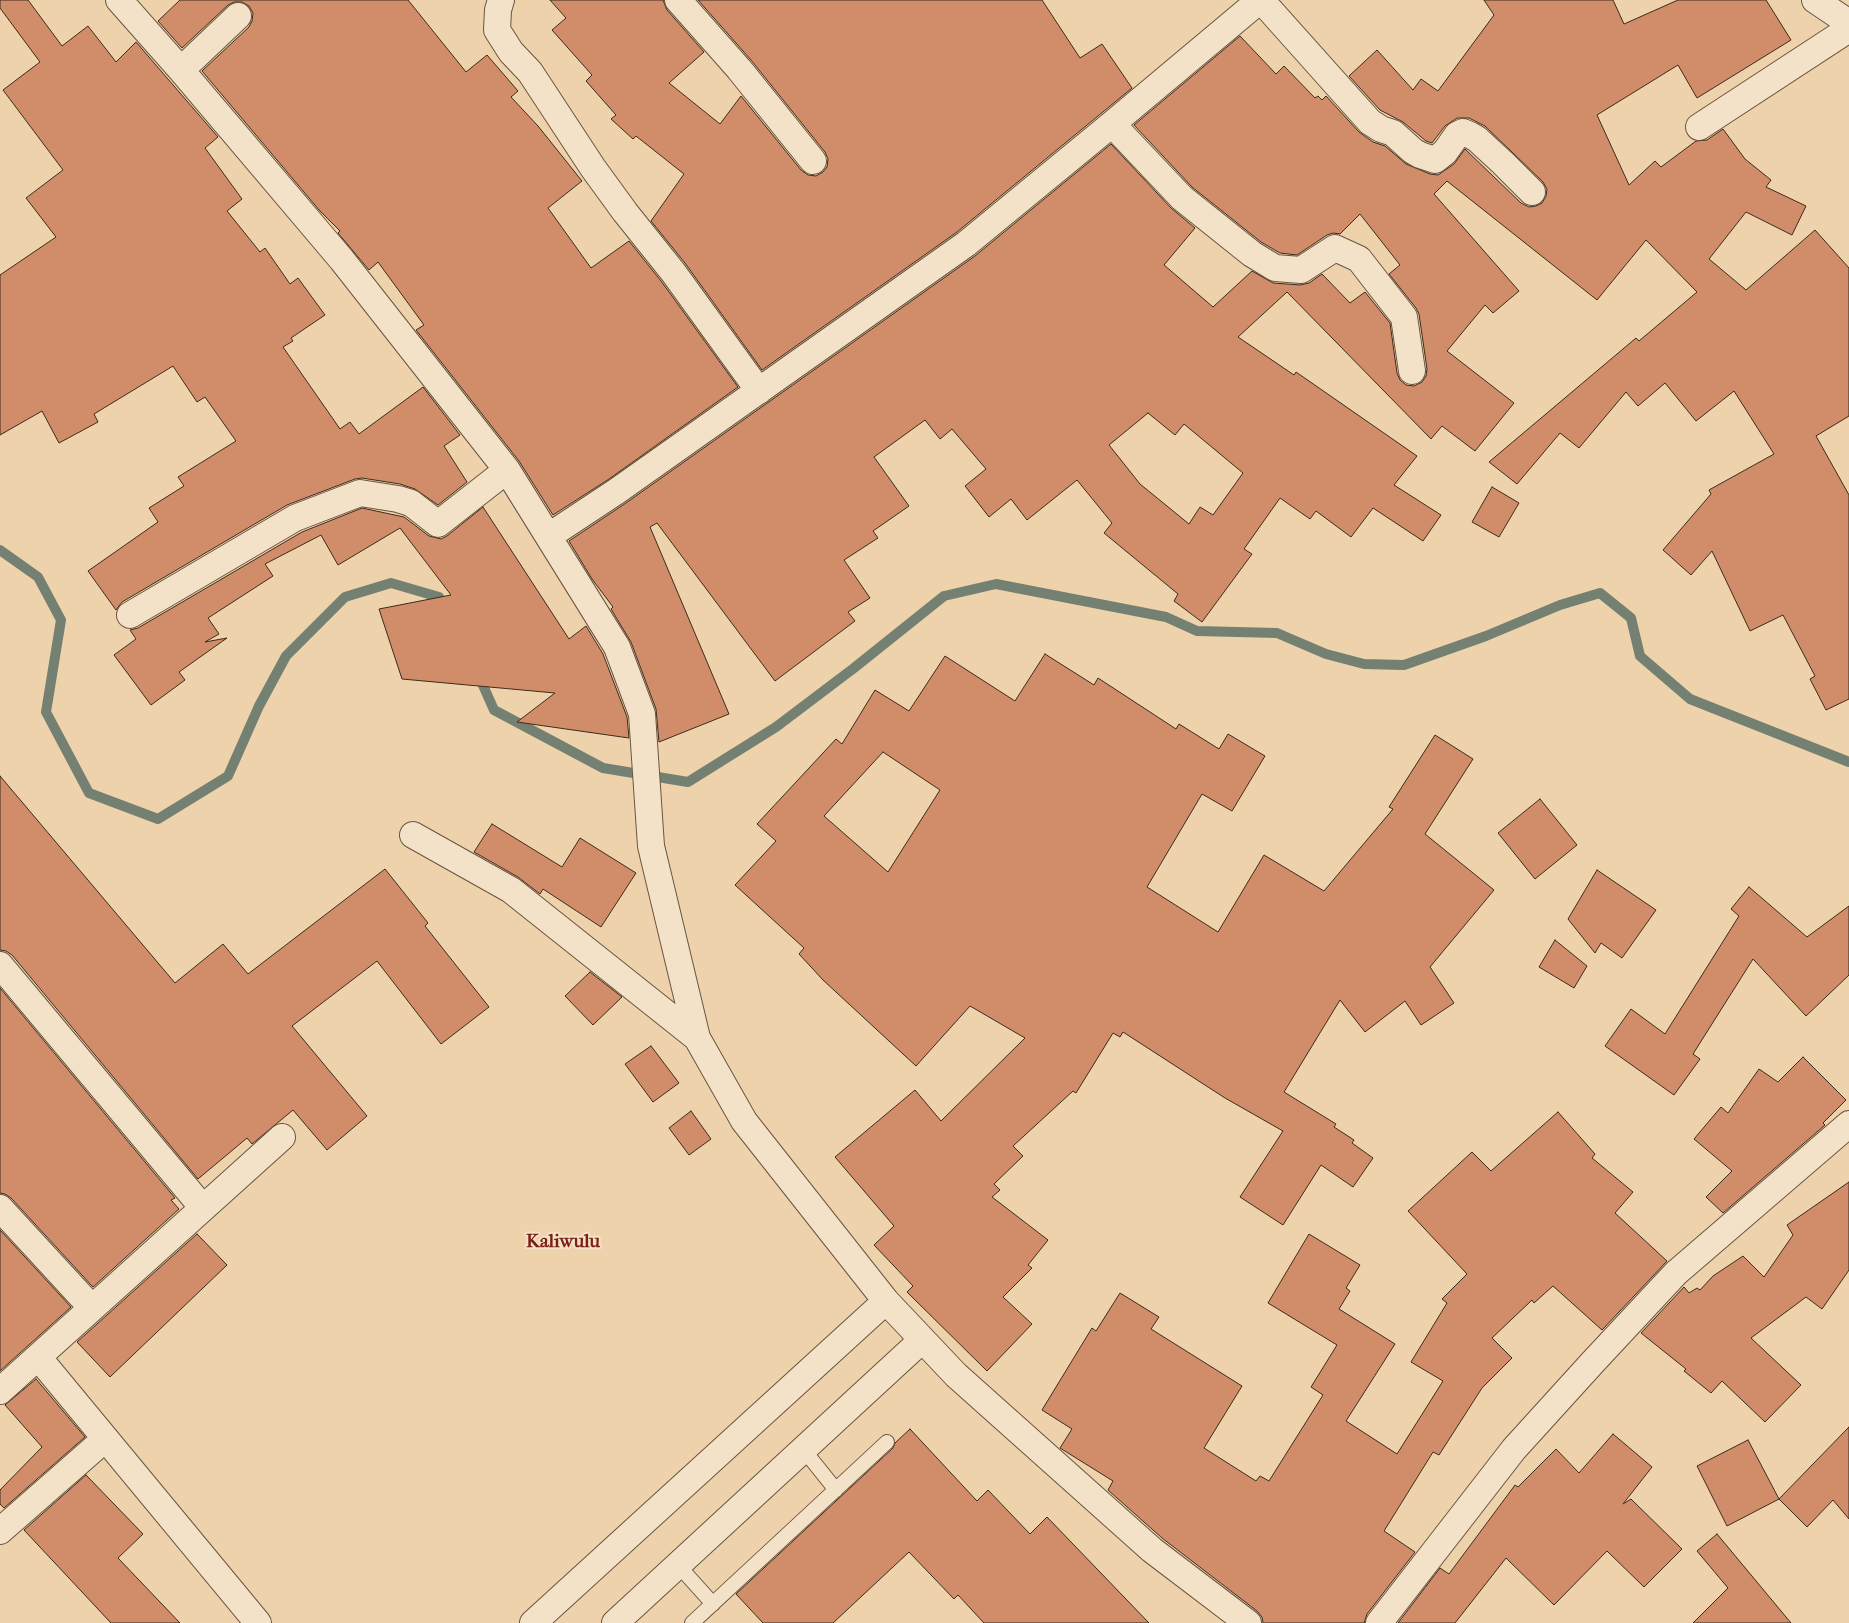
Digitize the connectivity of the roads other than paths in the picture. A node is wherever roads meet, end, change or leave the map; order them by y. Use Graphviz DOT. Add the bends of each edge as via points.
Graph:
graph roads {
  1 [pos="119,0"];
  2 [pos="501,0"];
  3 [pos="678,0"];
  4 [pos="1260,0"];
  5 [pos="1815,0"];
  6 [pos="238,16"];
  7 [pos="1849,23"];
  8 [pos="1849,29"];
  9 [pos="181,70"];
  10 [pos="1112,124"];
  11 [pos="1699,127"];
  12 [pos="813,161"];
  13 [pos="1532,192"];
  14 [pos="1412,372"];
  15 [pos="759,391"];
  16 [pos="507,470"];
  17 [pos="549,536"];
  18 [pos="130,615"];
  19 [pos="412,835"];
  20 [pos="0,965"];
  21 [pos="697,1038"];
  22 [pos="1849,1124"];
  23 [pos="282,1137"];
  24 [pos="0,1208"];
  25 [pos="203,1208"];
  26 [pos="886,1301"];
  27 [pos="92,1308"];
  28 [pos="922,1340"];
  29 [pos="38,1357"];
  30 [pos="0,1391"];
  31 [pos="105,1439"];
  32 [pos="886,1442"];
  33 [pos="803,1449"];
  34 [pos="836,1490"];
  35 [pos="0,1531"];
  36 [pos="678,1565"];
  37 [pos="713,1604"];
  38 [pos="258,1623"];
  39 [pos="533,1623"];
  40 [pos="615,1623"];
  41 [pos="692,1623"];
  42 [pos="1248,1623"];
  43 [pos="1379,1623"];
  1 -- 9 [label="street"];
  2 -- 15 [label="street" via="497,30 511,52 530,72 614,198 673,272"];
  3 -- 12 [label="street"];
  4 -- 10 [label="street"];
  4 -- 13 [label="street" via="1370,122 1393,132 1420,156 1436,160 1463,132 1478,139"];
  5 -- 7 [label="street"];
  6 -- 9 [label="street"];
  8 -- 11 [label="street"];
  9 -- 16 [label="street" via="342,260"];
  10 -- 14 [label="street" via="1182,198 1252,254 1275,268 1301,270 1335,248 1359,259 1404,317"];
  10 -- 15 [label="street" via="966,244"];
  15 -- 17 [label="street"];
  16 -- 17 [label="street"];
  16 -- 18 [label="street" via="438,524 411,503 360,493 295,518"];
  17 -- 21 [label="street" via="617,647 642,714 651,846"];
  19 -- 21 [label="street" via="511,890"];
  20 -- 25 [label="street"];
  21 -- 26 [label="street" via="744,1121"];
  22 -- 43 [label="street" via="1676,1273 1514,1449"];
  23 -- 25 [label="street"];
  24 -- 27 [label="street"];
  25 -- 27 [label="street"];
  26 -- 28 [label="street"];
  26 -- 39 [label="street"];
  27 -- 29 [label="street"];
  28 -- 33 [label="street"];
  28 -- 42 [label="street" via="979,1397 1152,1550"];
  29 -- 30 [label="street"];
  29 -- 31 [label="street"];
  31 -- 35 [label="street"];
  31 -- 38 [label="street"];
  32 -- 34 [label="lane"];
  33 -- 34 [label="lane"];
  33 -- 36 [label="street"];
  34 -- 37 [label="lane"];
  36 -- 37 [label="lane"];
  36 -- 40 [label="street"];
  37 -- 41 [label="lane"];
}
